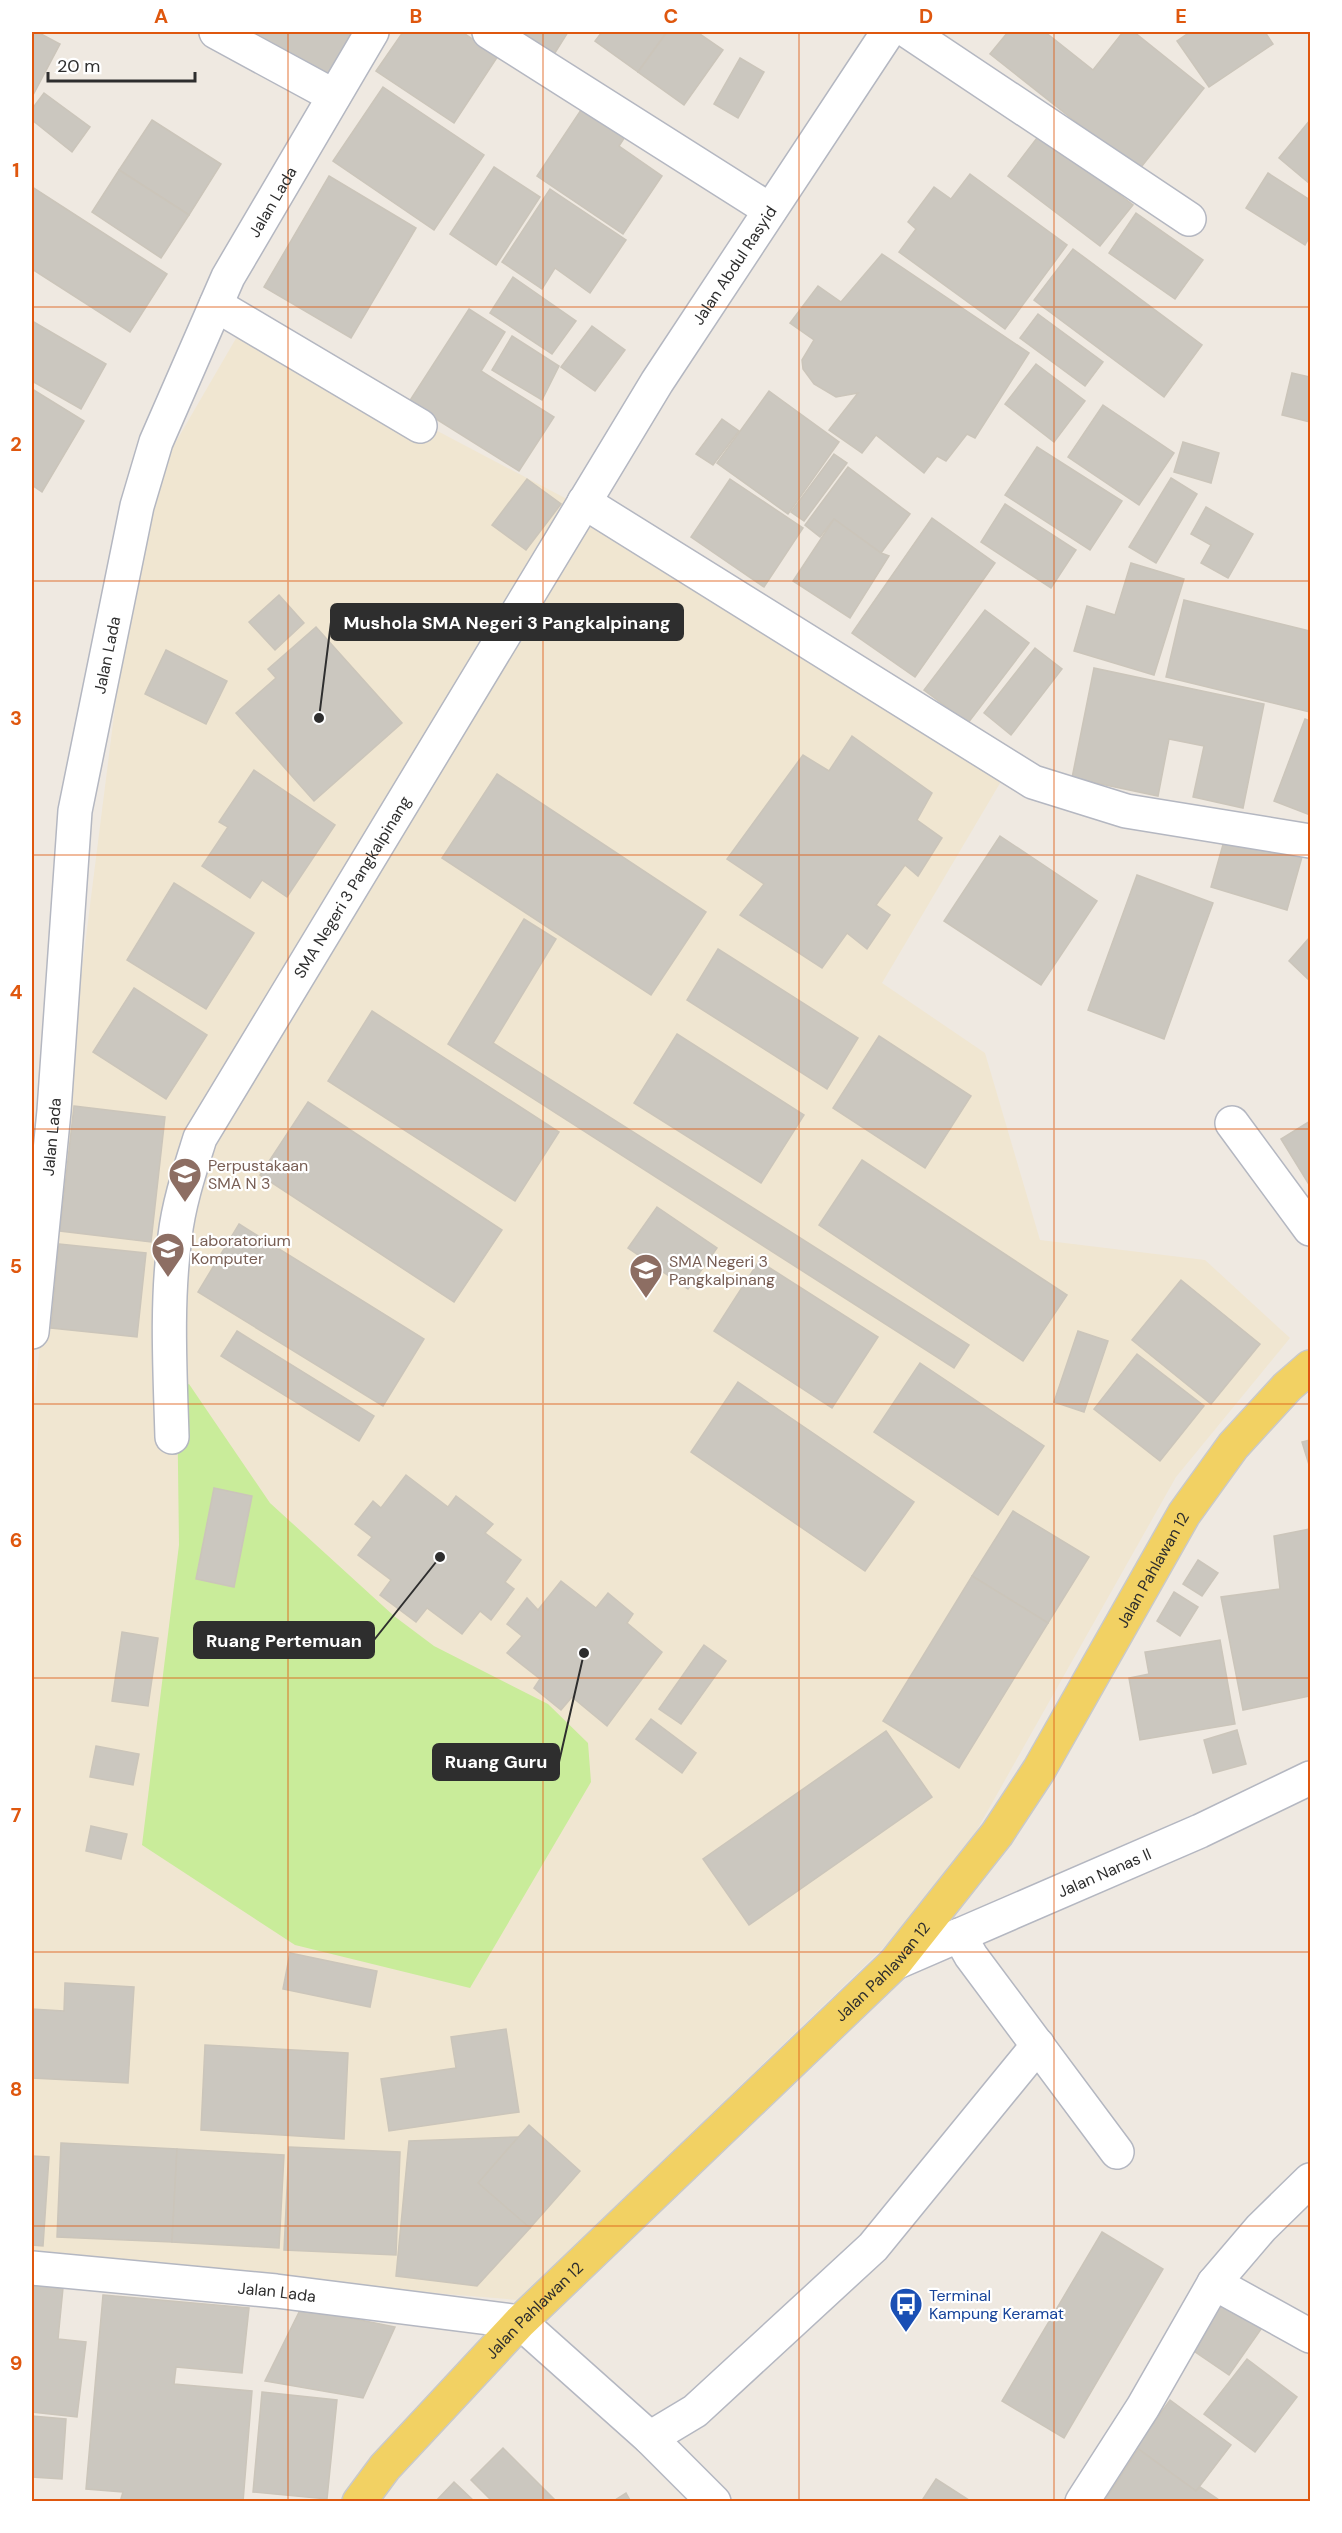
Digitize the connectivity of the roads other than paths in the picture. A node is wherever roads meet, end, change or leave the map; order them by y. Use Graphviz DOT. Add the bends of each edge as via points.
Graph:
graph roads {
  1 [pos="216,32"];
  2 [pos="372,32"];
  3 [pos="489,32"];
  4 [pos="888,32"];
  5 [pos="909,32"];
  6 [pos="334,96"];
  7 [pos="770,210"];
  8 [pos="1189,219"];
  9 [pos="216,305"];
  10 [pos="420,426"];
  11 [pos="584,502"];
  12 [pos="1311,841"];
  13 [pos="1232,1123"];
  14 [pos="1311,1229"];
  15 [pos="32,1332"];
  16 [pos="1311,1367"];
  17 [pos="172,1437"];
  18 [pos="1311,1778"];
  19 [pos="959,1935"];
  20 [pos="895,1964"];
  21 [pos="1038,2045"];
  22 [pos="1117,2152"];
  23 [pos="1311,2180"];
  24 [pos="32,2268"];
  25 [pos="1214,2283"];
  26 [pos="520,2322"];
  27 [pos="1311,2336"];
  28 [pos="650,2438"];
  29 [pos="359,2502"];
  30 [pos="714,2502"];
  31 [pos="1082,2502"];
  1 -- 6 [label="street"];
  2 -- 6 [label="street, Jalan Lada"];
  3 -- 7 [label="street"];
  4 -- 7 [label="street, Jalan Abdul Rasyid"];
  5 -- 8 [label="street"];
  6 -- 9 [label="street, Jalan Lada" via="228,277"];
  7 -- 11 [label="street, Jalan Abdul Rasyid"];
  9 -- 10 [label="street"];
  9 -- 15 [label="street, Jalan Lada" via="156,442 137,506 75,811 54,1111"];
  11 -- 12 [label="street" via="1033,782 1126,811"];
  11 -- 17 [label="street, SMA Negeri 3 Pangkalpinang" via="200,1138 175,1235 169,1307"];
  13 -- 14 [label="street"];
  16 -- 20 [label="main road, Jalan Pahlawan 12" via="1287,1387 1233,1446 1184,1514 1039,1770 997,1834"];
  18 -- 19 [label="street, Jalan Nanas II" via="1200,1831"];
  19 -- 20 [label="street, Jalan Nanas II"];
  19 -- 21 [label="street"];
  20 -- 26 [label="main road, Jalan Pahlawan 12"];
  21 -- 22 [label="street"];
  21 -- 28 [label="street" via="873,2247 695,2411"];
  23 -- 25 [label="street" via="1261,2228"];
  24 -- 26 [label="street, Jalan Lada"];
  25 -- 27 [label="street"];
  25 -- 31 [label="street" via="1143,2408"];
  26 -- 28 [label="street"];
  26 -- 29 [label="main road, Jalan Pahlawan 12" via="391,2460"];
  28 -- 30 [label="street"];
}
